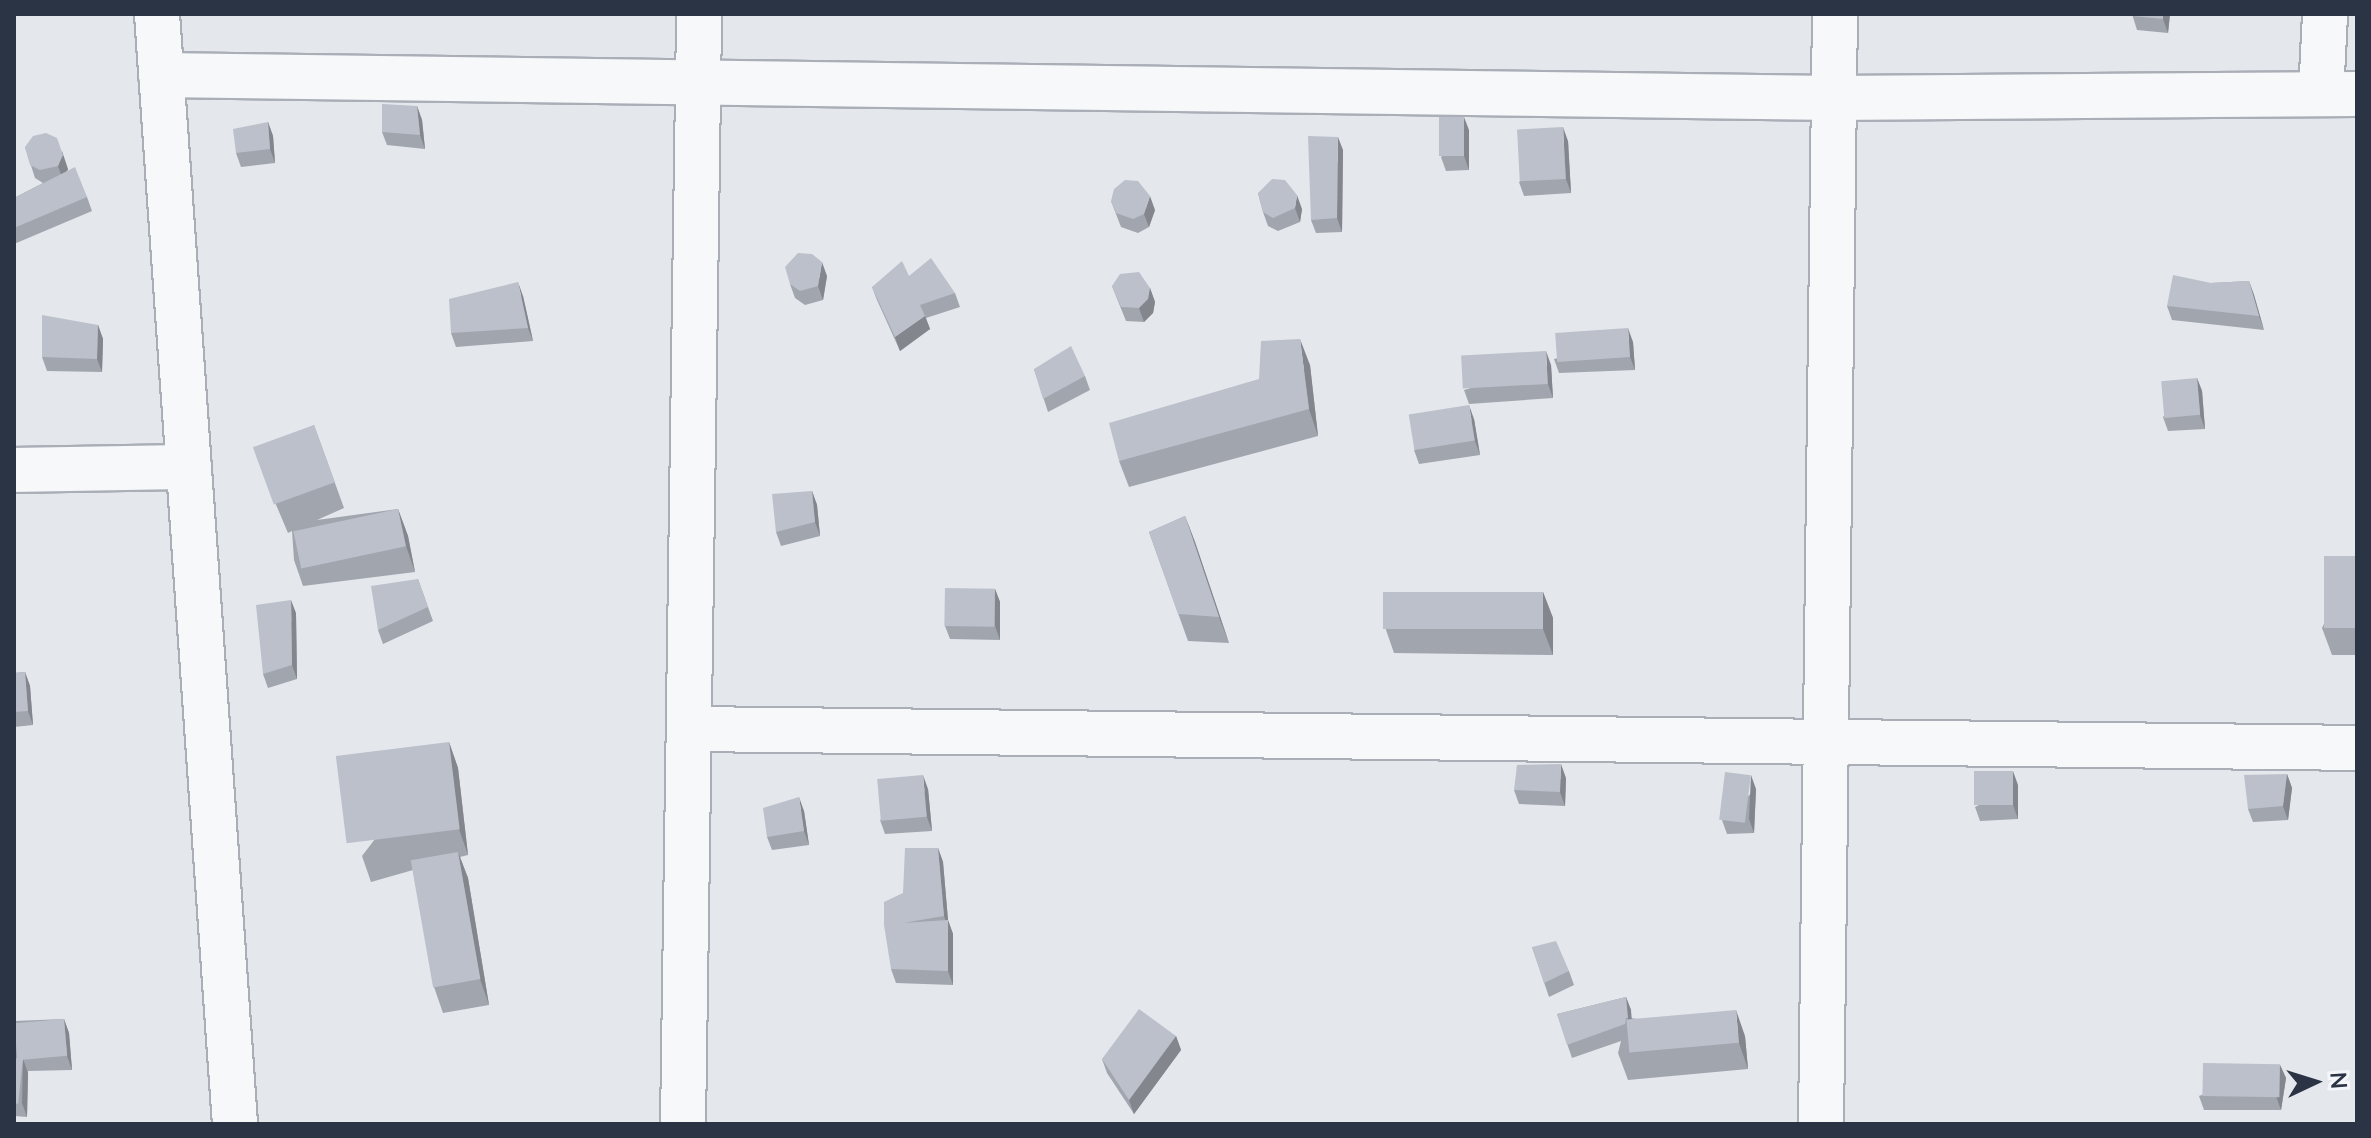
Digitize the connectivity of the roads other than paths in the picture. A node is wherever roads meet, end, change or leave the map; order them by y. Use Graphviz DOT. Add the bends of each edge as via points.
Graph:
graph roads {
  1 [pos="157,14"];
  2 [pos="699,14"];
  3 [pos="1835,14"];
  4 [pos="2325,14"];
  5 [pos="161,75"];
  6 [pos="699,83"];
  7 [pos="2339,94"];
  8 [pos="1834,98"];
  9 [pos="189,467"];
  10 [pos="14,470"];
  11 [pos="690,729"];
  12 [pos="1826,742"];
  13 [pos="2357,748"];
  14 [pos="235,1124"];
  15 [pos="683,1124"];
  16 [pos="1821,1124"];
  1 -- 5 [label="street"];
  2 -- 6 [label="street"];
  3 -- 8 [label="street"];
  4 -- 7 [label="street"];
  5 -- 6 [label="street"];
  5 -- 9 [label="street"];
  6 -- 8 [label="street"];
  6 -- 11 [label="street"];
  7 -- 8 [label="street"];
  8 -- 12 [label="street"];
  9 -- 10 [label="street"];
  9 -- 14 [label="street"];
  11 -- 12 [label="street"];
  11 -- 15 [label="street"];
  12 -- 13 [label="street"];
  12 -- 16 [label="street"];
}
